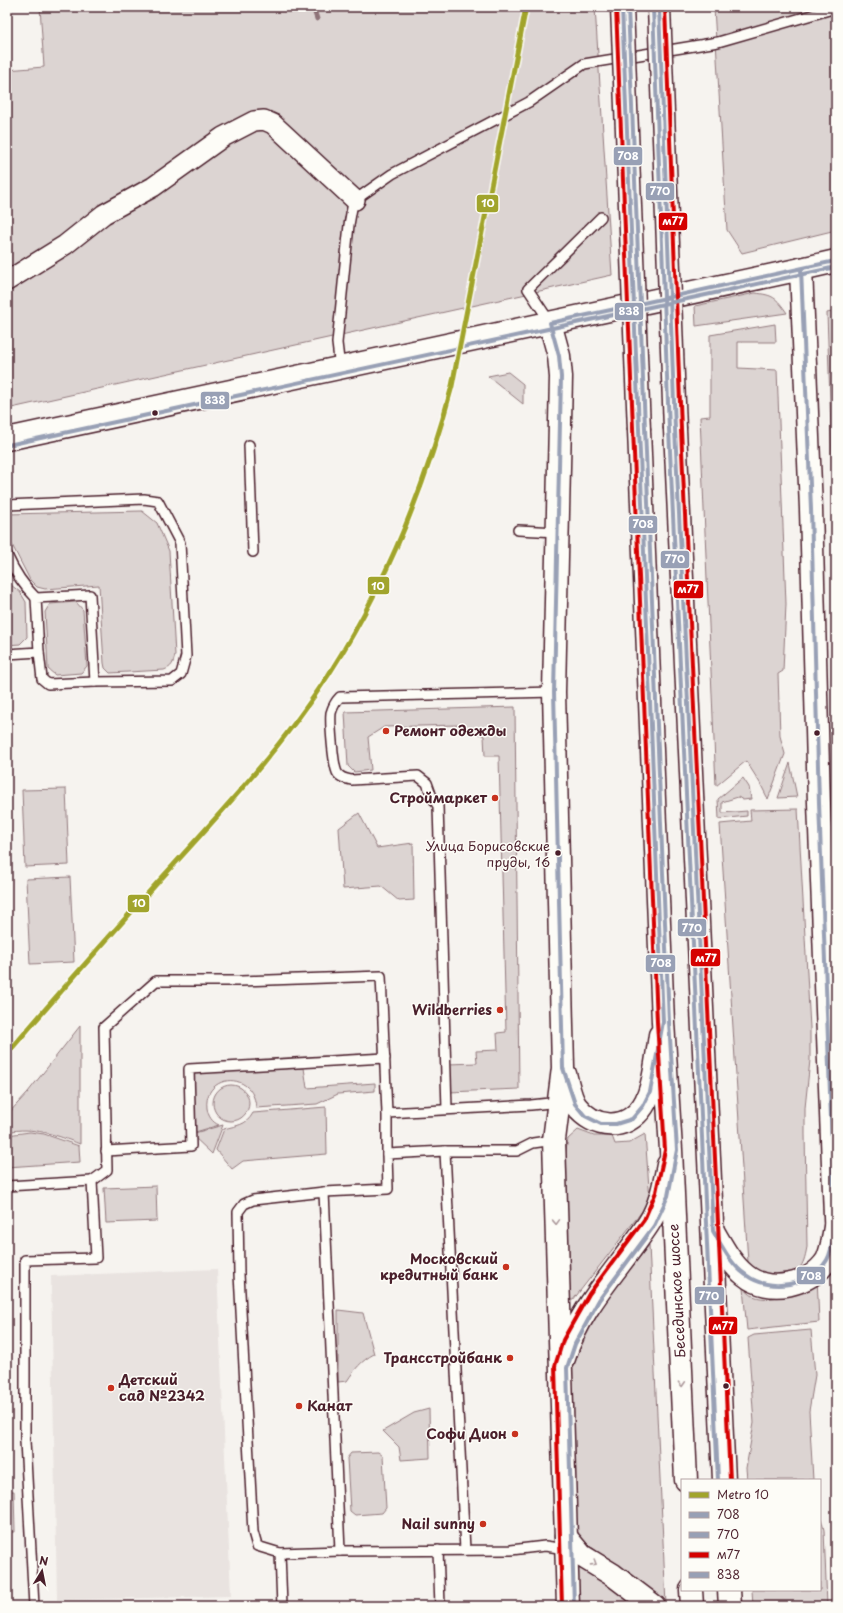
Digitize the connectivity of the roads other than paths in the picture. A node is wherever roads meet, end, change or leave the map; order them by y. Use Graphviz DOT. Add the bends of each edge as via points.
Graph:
graph roads {
  1 [pos="622,7"];
  2 [pos="659,7"];
  3 [pos="836,8"];
  4 [pos="355,200"];
  5 [pos="601,217"];
  6 [pos="836,261"];
  7 [pos="801,269"];
  8 [pos="7,280"];
  9 [pos="550,323"];
  10 [pos="340,368"];
  11 [pos="7,439"];
  12 [pos="249,445"];
  13 [pos="7,504"];
  14 [pos="518,530"];
  15 [pos="558,532"];
  16 [pos="252,552"];
  17 [pos="7,555"];
  18 [pos="9,566"];
  19 [pos="36,598"];
  20 [pos="39,652"];
  21 [pos="7,654"];
  22 [pos="95,682"];
  23 [pos="554,692"];
  24 [pos="663,1022"];
  25 [pos="832,1032"];
  26 [pos="385,1058"];
  27 [pos="563,1068"];
  28 [pos="559,1102"];
  29 [pos="447,1109"];
  30 [pos="387,1113"];
  31 [pos="554,1140"];
  32 [pos="671,1150"];
  33 [pos="106,1151"];
  34 [pos="445,1152"];
  35 [pos="386,1154"];
  36 [pos="92,1181"];
  37 [pos="7,1186"];
  38 [pos="324,1192"];
  39 [pos="713,1231"];
  40 [pos="836,1233"];
  41 [pos="561,1367"];
  42 [pos="686,1479"];
  43 [pos="724,1479"];
  44 [pos="566,1543"];
  45 [pos="438,1550"];
  46 [pos="465,1550"];
  47 [pos="340,1551"];
  48 [pos="280,1554"];
  49 [pos="691,1591"];
  50 [pos="729,1591"];
  51 [pos="34,1606"];
  52 [pos="282,1606"];
  53 [pos="440,1606"];
  54 [pos="568,1606"];
  55 [pos="654,1606"];
  56 [pos="692,1606"];
  57 [pos="730,1606"];
  1 -- 24 [label="main road, Бесединское шоссе, bridge"];
  2 -- 39 [label="main road, bridge" via="675,429"];
  3 -- 4 [label="lane" via="718,42 584,64 529,102 392,174"];
  4 -- 8 [label="street" via="273,124 264,120 254,121 223,137 153,187 104,214 65,245"];
  4 -- 10 [label="lane" via="349,225 337,343"];
  5 -- 9 [label="lane" via="528,289"];
  6 -- 7 [label="main road"];
  7 -- 9 [label="main road"];
  7 -- 25 [label="main road" via="819,803"];
  9 -- 10 [label="main road"];
  9 -- 15 [label="main road" via="559,356 561,377"];
  10 -- 11 [label="main road"];
  12 -- 16 [label="lane"];
  13 -- 22 [label="lane" via="144,499 158,502 180,543 186,656 181,674 172,681"];
  14 -- 15 [label="lane"];
  15 -- 23 [label="main road"];
  17 -- 18 [label="lane"];
  18 -- 19 [label="lane"];
  19 -- 20 [label="lane"];
  19 -- 22 [label="lane" via="90,595"];
  20 -- 21 [label="lane"];
  20 -- 22 [label="lane" via="42,679 48,684"];
  23 -- 27 [label="main road"];
  23 -- 29 [label="lane" via="340,697 334,702 331,714 334,764 337,773 342,778 352,780 418,776 427,783 438,806"];
  24 -- 27 [label="main road" via="650,1092 644,1106 632,1119 616,1124 601,1124 585,1116 575,1104"];
  24 -- 32 [label="main road, Бесединское шоссе"];
  25 -- 40 [label="main road"];
  26 -- 30 [label="lane"];
  26 -- 33 [label="lane" via="189,1069 192,1146"];
  26 -- 33 [label="lane" via="382,976 156,981 104,1027"];
  27 -- 28 [label="main road"];
  28 -- 29 [label="lane"];
  28 -- 31 [label="main road"];
  29 -- 30 [label="lane"];
  30 -- 35 [label="lane"];
  31 -- 34 [label="lane" via="532,1143 517,1150"];
  31 -- 41 [label="main road, one-way"];
  32 -- 41 [label="main road" via="662,1194 649,1223 594,1297 569,1342"];
  32 -- 42 [label="main road, Бесединское шоссе, one-way"];
  33 -- 36 [label="lane" via="106,1170"];
  34 -- 35 [label="lane"];
  34 -- 46 [label="lane"];
  35 -- 38 [label="lane" via="388,1189"];
  36 -- 37 [label="lane"];
  36 -- 51 [label="lane" via="96,1258 25,1260 25,1441"];
  38 -- 47 [label="lane"];
  38 -- 48 [label="lane" via="253,1200 244,1204 238,1212 253,1532 257,1546"];
  39 -- 40 [label="main road" via="728,1256 746,1276 762,1284 778,1286 796,1283 813,1275 826,1261"];
  39 -- 43 [label="main road"];
  41 -- 44 [label="main road"];
  44 -- 46 [label="lane" via="511,1550"];
  44 -- 54 [label="main road"];
  44 -- 55 [label="main road, one-way"];
  45 -- 46 [label="lane"];
  45 -- 47 [label="lane"];
  45 -- 53 [label="lane"];
  47 -- 48 [label="lane"];
  48 -- 52 [label="lane"];
  49 -- 56 [label="main road"];
  50 -- 57 [label="main road"];
}
